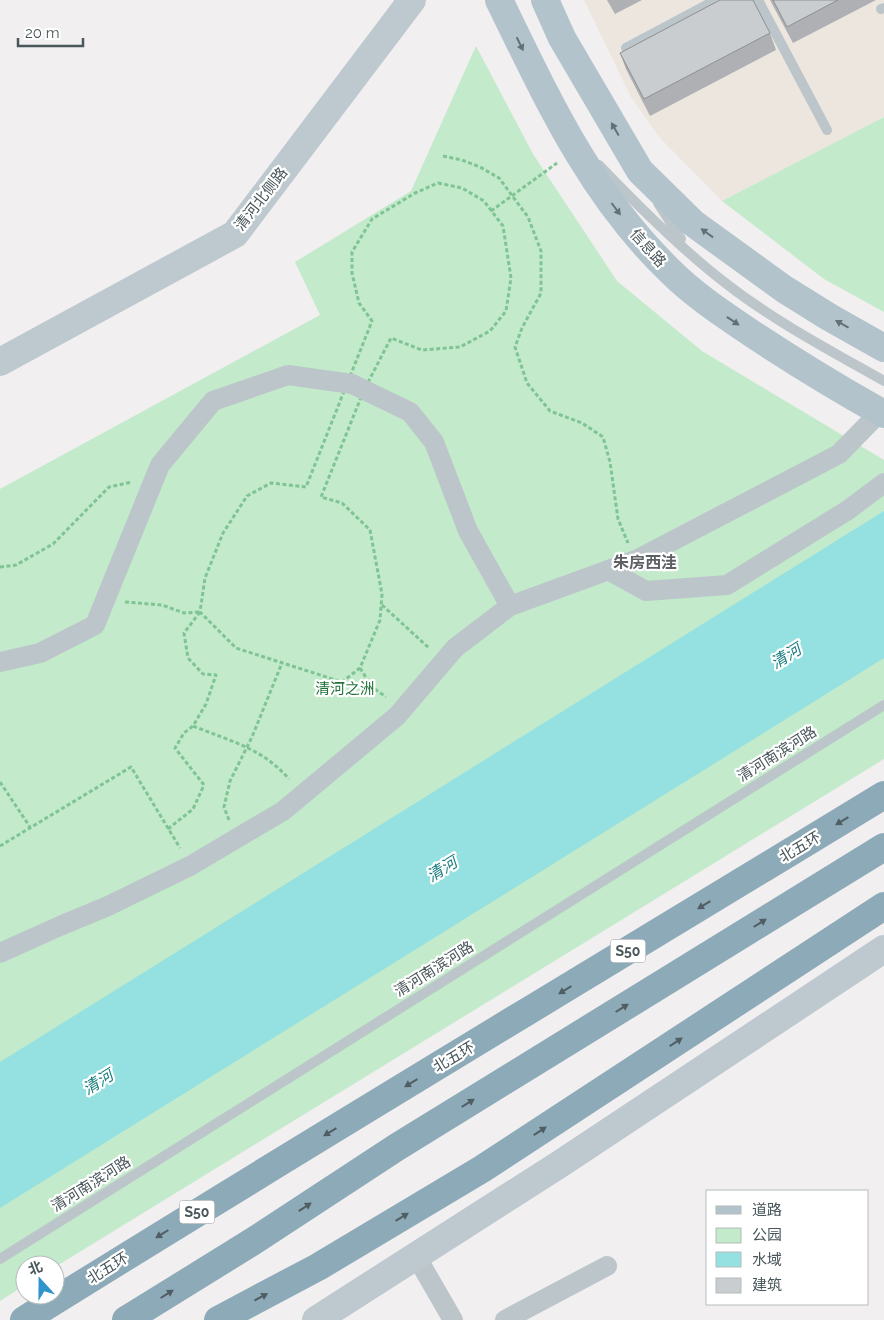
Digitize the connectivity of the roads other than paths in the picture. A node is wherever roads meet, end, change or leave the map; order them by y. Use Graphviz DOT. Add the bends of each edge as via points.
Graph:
graph roads {
  1 [pos="412,0"];
  2 [pos="499,0"];
  3 [pos="545,0"];
  4 [pos="716,0"];
  5 [pos="758,0"];
  6 [pos="626,48"];
  7 [pos="560,125"];
  8 [pos="827,130"];
  9 [pos="640,172"];
  10 [pos="688,250"];
  11 [pos="884,348"];
  12 [pos="0,362"];
  13 [pos="884,381"];
  14 [pos="882,413"];
  15 [pos="884,483"];
  16 [pos="608,570"];
  17 [pos="510,606"];
  18 [pos="0,662"];
  19 [pos="884,705"];
  20 [pos="884,795"];
  21 [pos="884,847"];
  22 [pos="884,906"];
  23 [pos="884,949"];
  24 [pos="0,953"];
  25 [pos="416,1256"];
  26 [pos="0,1258"];
  27 [pos="607,1266"];
  28 [pos="24,1320"];
  29 [pos="126,1320"];
  30 [pos="218,1320"];
  31 [pos="316,1320"];
  32 [pos="453,1320"];
  33 [pos="505,1320"];
  1 -- 12 [label="street, 清河北侧路" via="235,234"];
  2 -- 7 [label="main road, 信息路, one-way"];
  9 -- 3 [label="main road, one-way" via="562,38"];
  4 -- 6 [label="lane"];
  5 -- 8 [label="lane"];
  7 -- 10 [label="lane" via="638,205"];
  7 -- 14 [label="main road, 信息路, one-way" via="593,179 631,230 670,272 714,308"];
  9 -- 10 [label="lane"];
  11 -- 9 [label="main road, one-way" via="784,290 693,223"];
  10 -- 13 [label="lane, 信息路" via="762,309"];
  14 -- 16 [label="street" via="839,454 636,560"];
  15 -- 16 [label="street" via="848,510 727,585 646,591"];
  16 -- 17 [label="street"];
  17 -- 18 [label="street" via="468,531 434,442 410,412 356,386 288,374 213,401 160,465 94,625 40,653"];
  17 -- 24 [label="street" via="455,648 403,709 283,811 190,866"];
  19 -- 26 [label="lane, 清河南滨河路"];
  20 -- 28 [label="highway, 北五环 / S50, one-way" via="222,1196"];
  29 -- 21 [label="highway, one-way" via="397,1147"];
  30 -- 22 [label="highway, one-way" via="318,1267 482,1169"];
  23 -- 25 [label="street"];
  25 -- 31 [label="street"];
  25 -- 32 [label="street"];
  27 -- 33 [label="street"];
}
